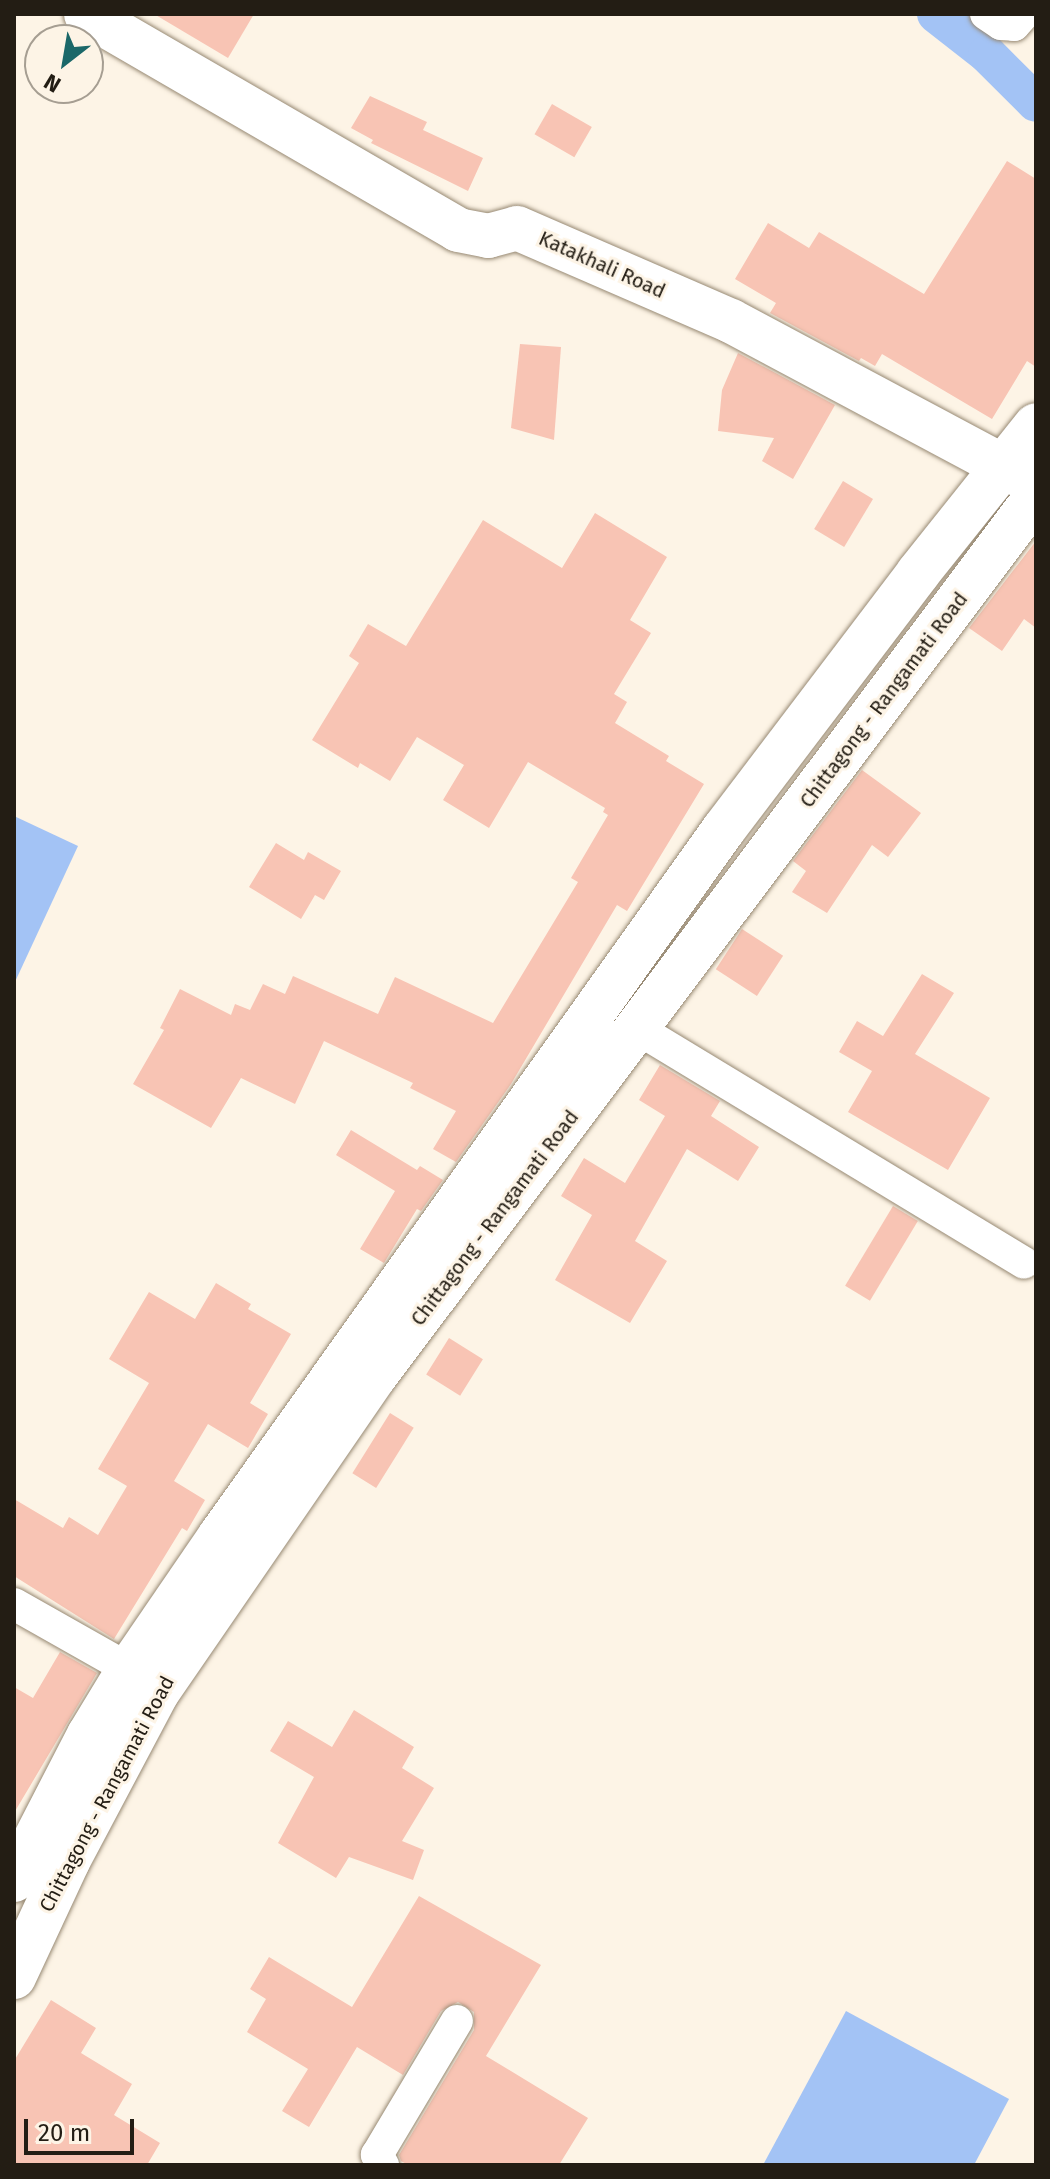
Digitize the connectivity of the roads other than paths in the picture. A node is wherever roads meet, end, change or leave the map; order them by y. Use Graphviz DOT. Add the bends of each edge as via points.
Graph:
graph roads {
  1 [pos="86,14"];
  2 [pos="986,14"];
  3 [pos="1024,14"];
  4 [pos="1036,425"];
  5 [pos="1019,476"];
  6 [pos="1036,497"];
  7 [pos="638,1029"];
  8 [pos="1024,1263"];
  9 [pos="14,1604"];
  10 [pos="129,1669"];
  11 [pos="14,1880"];
  12 [pos="14,1977"];
  13 [pos="457,2021"];
  14 [pos="383,2165"];
  1 -- 5 [label="main road, Katakhali Road" via="458,230 488,236 517,228 731,321"];
  2 -- 3 [label="street" via="1014,25"];
  4 -- 5 [label="main road, Chittagong - Rangamati Road"];
  5 -- 10 [label="main road, Chittagong - Rangamati Road" via="724,829"];
  6 -- 7 [label="main road, Chittagong - Rangamati Road"];
  7 -- 8 [label="street"];
  7 -- 12 [label="main road, Chittagong - Rangamati Road" via="375,1376 157,1693"];
  9 -- 10 [label="street"];
  10 -- 11 [label="main road, Chittagong - Rangamati Road"];
  13 -- 14 [label="street" via="377,2155"];
}
